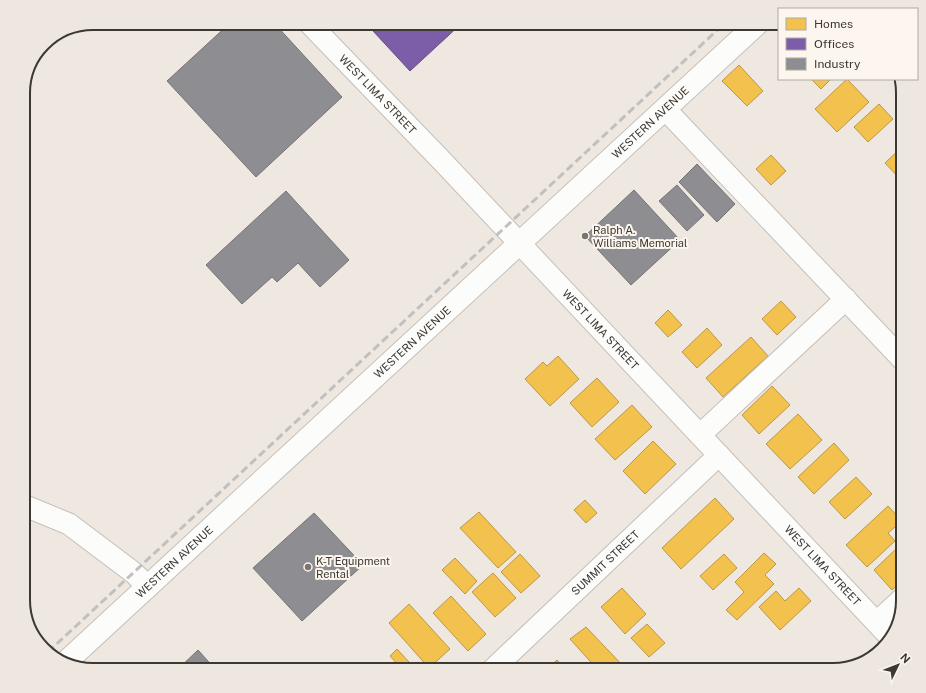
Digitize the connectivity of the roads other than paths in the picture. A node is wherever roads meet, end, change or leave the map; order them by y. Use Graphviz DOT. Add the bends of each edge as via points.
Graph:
graph roads {
  1 [pos="316,30"];
  2 [pos="750,30"];
  3 [pos="665,109"];
  4 [pos="519,244"];
  5 [pos="846,299"];
  6 [pos="896,353"];
  7 [pos="700,435"];
  8 [pos="719,455"];
  9 [pos="30,508"];
  10 [pos="148,587"];
  11 [pos="895,611"];
  12 [pos="884,630"];
  13 [pos="70,659"];
  14 [pos="499,663"];
  1 -- 4 [label="street, WEST LIMA STREET"];
  2 -- 3 [label="main road, WESTERN AVENUE"];
  3 -- 4 [label="main road, WESTERN AVENUE"];
  3 -- 5 [label="street"];
  4 -- 7 [label="street, WEST LIMA STREET"];
  4 -- 10 [label="main road, WESTERN AVENUE"];
  5 -- 6 [label="street"];
  5 -- 7 [label="street"];
  7 -- 8 [label="street, WEST LIMA STREET"];
  8 -- 12 [label="street, WEST LIMA STREET"];
  8 -- 14 [label="street, SUMMIT STREET"];
  9 -- 10 [label="street" via="69,524 134,572"];
  10 -- 13 [label="main road, WESTERN AVENUE"];
  11 -- 12 [label="street"];
}
